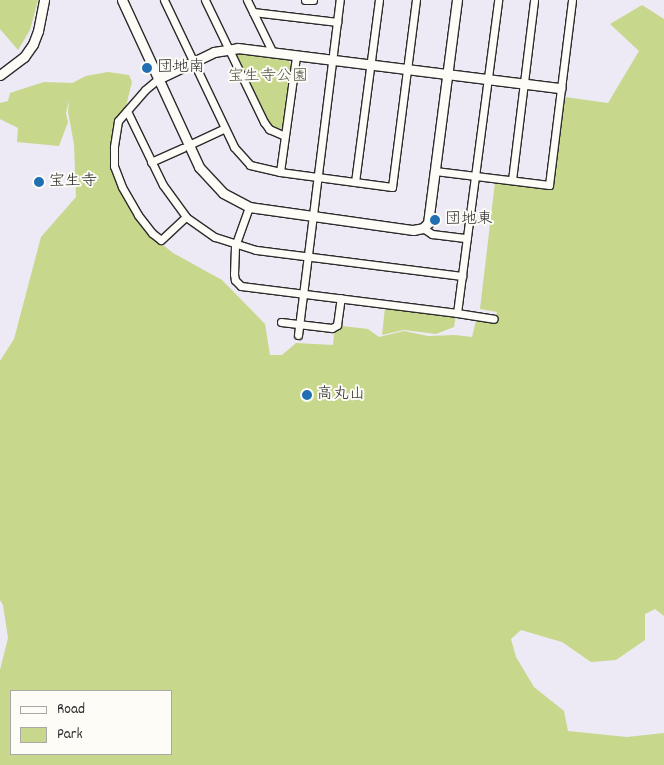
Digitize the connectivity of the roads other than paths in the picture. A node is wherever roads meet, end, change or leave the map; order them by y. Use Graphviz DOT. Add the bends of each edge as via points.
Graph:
graph roads {
  1 [pos="44,0"];
  2 [pos="122,0"];
  3 [pos="164,0"];
  4 [pos="205,0"];
  5 [pos="247,0"];
  6 [pos="304,0"];
  7 [pos="313,0"];
  8 [pos="340,0"];
  9 [pos="379,0"];
  10 [pos="416,0"];
  11 [pos="457,0"];
  12 [pos="498,0"];
  13 [pos="534,0"];
  14 [pos="572,0"];
  15 [pos="253,12"];
  16 [pos="337,22"];
  17 [pos="228,49"];
  18 [pos="273,53"];
  19 [pos="296,56"];
  20 [pos="333,60"];
  21 [pos="194,62"];
  22 [pos="370,65"];
  23 [pos="407,69"];
  24 [pos="447,74"];
  25 [pos="0,75"];
  26 [pos="487,79"];
  27 [pos="158,80"];
  28 [pos="524,84"];
  29 [pos="561,88"];
  30 [pos="127,111"];
  31 [pos="225,128"];
  32 [pos="285,136"];
  33 [pos="193,143"];
  34 [pos="184,148"];
  35 [pos="151,162"];
  36 [pos="435,171"];
  37 [pos="280,172"];
  38 [pos="475,176"];
  39 [pos="318,177"];
  40 [pos="512,180"];
  41 [pos="355,182"];
  42 [pos="249,207"];
  43 [pos="313,216"];
  44 [pos="186,217"];
  45 [pos="423,228"];
  46 [pos="467,238"];
  47 [pos="236,246"];
  48 [pos="307,256"];
  49 [pos="462,276"];
  50 [pos="303,294"];
  51 [pos="341,298"];
  52 [pos="457,313"];
  53 [pos="494,319"];
  54 [pos="280,322"];
  55 [pos="300,325"];
  56 [pos="298,335"];
  1 -- 25 [label="street" via="33,44 24,57"];
  2 -- 27 [label="street"];
  3 -- 21 [label="street"];
  4 -- 17 [label="street"];
  5 -- 15 [label="street"];
  6 -- 7 [label="street"];
  8 -- 16 [label="street"];
  9 -- 22 [label="street"];
  10 -- 23 [label="street"];
  11 -- 24 [label="street"];
  12 -- 26 [label="street"];
  13 -- 28 [label="street"];
  14 -- 29 [label="street"];
  15 -- 16 [label="street"];
  15 -- 18 [label="street"];
  16 -- 20 [label="street"];
  17 -- 18 [label="street"];
  17 -- 21 [label="street"];
  17 -- 32 [label="street" via="264,122 269,129"];
  18 -- 19 [label="street"];
  19 -- 20 [label="street"];
  19 -- 32 [label="street"];
  20 -- 22 [label="street"];
  20 -- 39 [label="street"];
  21 -- 27 [label="street"];
  21 -- 31 [label="street"];
  22 -- 23 [label="street"];
  22 -- 41 [label="street"];
  23 -- 24 [label="street"];
  23 -- 41 [label="street" via="392,187"];
  24 -- 26 [label="street"];
  24 -- 36 [label="street"];
  26 -- 28 [label="street"];
  26 -- 38 [label="street"];
  27 -- 30 [label="street"];
  27 -- 42 [label="street" via="199,167 223,193"];
  28 -- 29 [label="street"];
  28 -- 40 [label="street"];
  29 -- 40 [label="street" via="549,185"];
  30 -- 35 [label="street"];
  30 -- 44 [label="street" via="118,122 114,166 128,200 161,240"];
  31 -- 33 [label="street"];
  31 -- 37 [label="street" via="234,147 250,165"];
  32 -- 37 [label="street"];
  34 -- 35 [label="street"];
  35 -- 44 [label="street"];
  36 -- 38 [label="street"];
  36 -- 45 [label="street" via="428,223"];
  37 -- 39 [label="street"];
  38 -- 40 [label="street"];
  38 -- 46 [label="street"];
  39 -- 41 [label="street"];
  39 -- 43 [label="street"];
  42 -- 43 [label="street"];
  42 -- 47 [label="street"];
  43 -- 45 [label="street" via="413,230"];
  43 -- 48 [label="street"];
  44 -- 47 [label="street" via="215,237"];
  45 -- 46 [label="street" via="432,234"];
  46 -- 49 [label="street"];
  47 -- 48 [label="street"];
  47 -- 50 [label="street" via="234,274 241,286"];
  48 -- 49 [label="street"];
  48 -- 50 [label="street"];
  49 -- 52 [label="street"];
  50 -- 51 [label="street"];
  50 -- 55 [label="street"];
  51 -- 52 [label="street"];
  51 -- 55 [label="street" via="337,325 332,328"];
  52 -- 53 [label="street"];
  54 -- 55 [label="street"];
  55 -- 56 [label="street"];
}
